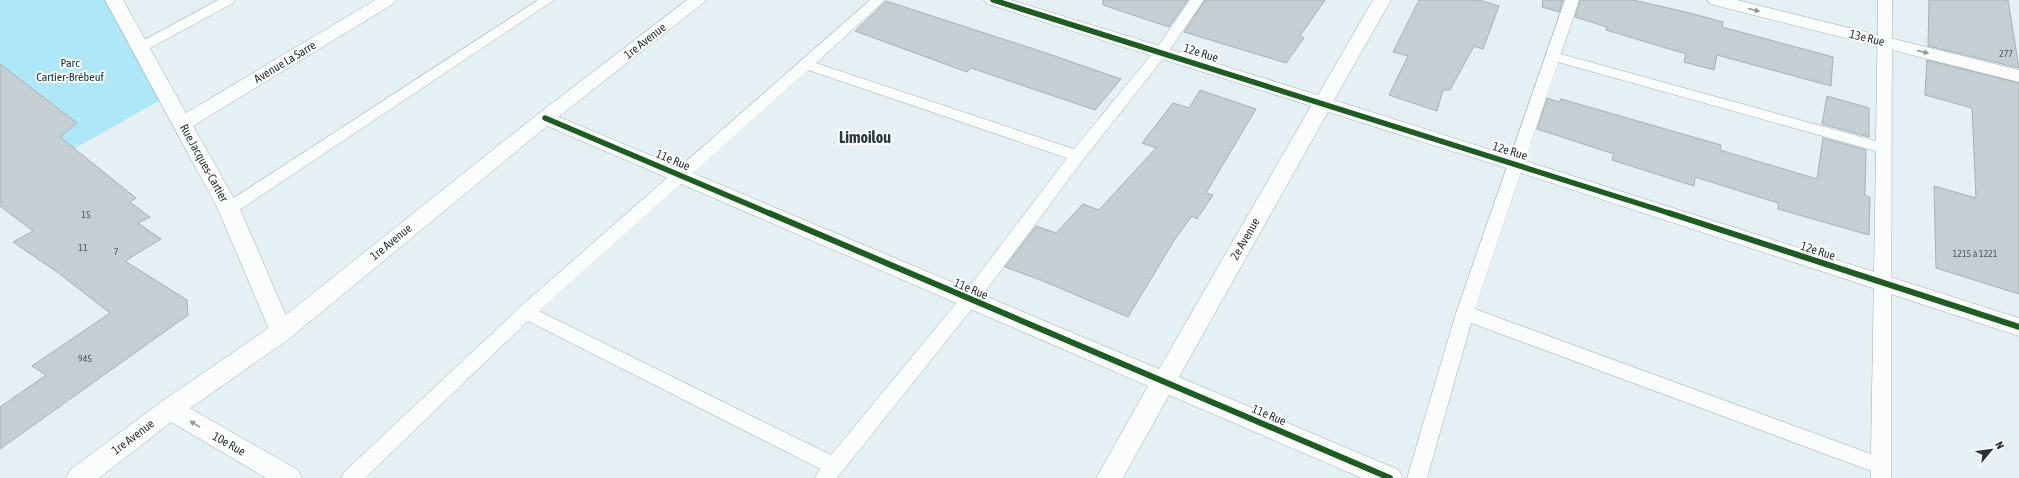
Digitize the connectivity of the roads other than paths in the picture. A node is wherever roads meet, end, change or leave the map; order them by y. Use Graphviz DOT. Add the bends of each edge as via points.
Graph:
graph roads {
  1 [pos="114,0"];
  2 [pos="228,0"];
  3 [pos="387,0"];
  4 [pos="547,0"];
  5 [pos="698,0"];
  6 [pos="878,0"];
  7 [pos="993,0"];
  8 [pos="1197,0"];
  9 [pos="1382,0"];
  10 [pos="1572,0"];
  11 [pos="1716,0"];
  12 [pos="1885,0"];
  13 [pos="1885,43"];
  14 [pos="140,48"];
  15 [pos="1161,52"];
  16 [pos="1553,56"];
  17 [pos="804,64"];
  18 [pos="2019,76"];
  19 [pos="1322,104"];
  20 [pos="545,118"];
  21 [pos="182,124"];
  22 [pos="1884,148"];
  23 [pos="1077,156"];
  24 [pos="1516,164"];
  25 [pos="681,175"];
  26 [pos="229,209"];
  27 [pos="1883,283"];
  28 [pos="969,300"];
  29 [pos="526,312"];
  30 [pos="1465,313"];
  31 [pos="2019,327"];
  32 [pos="281,332"];
  33 [pos="1163,382"];
  34 [pos="170,409"];
  35 [pos="829,472"];
  36 [pos="1881,472"];
  37 [pos="79,478"];
  38 [pos="290,478"];
  39 [pos="350,478"];
  40 [pos="1109,478"];
  41 [pos="1390,478"];
  42 [pos="1417,478"];
  1 -- 14 [label="street, Rue Jacques-Cartier"];
  2 -- 14 [label="lane"];
  3 -- 21 [label="street, Avenue La Sarre"];
  4 -- 26 [label="lane"];
  5 -- 20 [label="street, 1re Avenue"];
  6 -- 17 [label="lane"];
  7 -- 15 [label="street, 12e Rue"];
  8 -- 15 [label="lane"];
  9 -- 19 [label="street, 2e Avenue"];
  10 -- 16 [label="lane"];
  11 -- 13 [label="street, 13e Rue, one-way"];
  12 -- 13 [label="lane"];
  13 -- 18 [label="street, 13e Rue, one-way"];
  13 -- 22 [label="lane"];
  14 -- 21 [label="street, Rue Jacques-Cartier"];
  15 -- 19 [label="street, 12e Rue"];
  15 -- 23 [label="lane"];
  16 -- 22 [label="lane"];
  16 -- 24 [label="lane"];
  17 -- 23 [label="lane"];
  17 -- 25 [label="lane"];
  19 -- 24 [label="street, 12e Rue"];
  19 -- 33 [label="street, 2e Avenue"];
  20 -- 25 [label="street, 11e Rue"];
  20 -- 32 [label="street, 1re Avenue"];
  21 -- 26 [label="street, Rue Jacques-Cartier"];
  22 -- 27 [label="lane"];
  23 -- 28 [label="lane"];
  24 -- 27 [label="street, 12e Rue"];
  24 -- 30 [label="lane"];
  25 -- 28 [label="street, 11e Rue"];
  25 -- 29 [label="lane"];
  26 -- 32 [label="street, Rue Jacques-Cartier"];
  27 -- 31 [label="street, 12e Rue"];
  27 -- 36 [label="lane"];
  28 -- 33 [label="street, 11e Rue"];
  28 -- 35 [label="lane"];
  29 -- 35 [label="lane"];
  29 -- 39 [label="lane"];
  30 -- 36 [label="lane"];
  30 -- 42 [label="lane"];
  32 -- 34 [label="street, 1re Avenue"];
  33 -- 40 [label="street, 2e Avenue"];
  33 -- 41 [label="street, 11e Rue"];
  34 -- 37 [label="street, 1re Avenue"];
  38 -- 34 [label="street, 10e Rue, one-way"];
}
